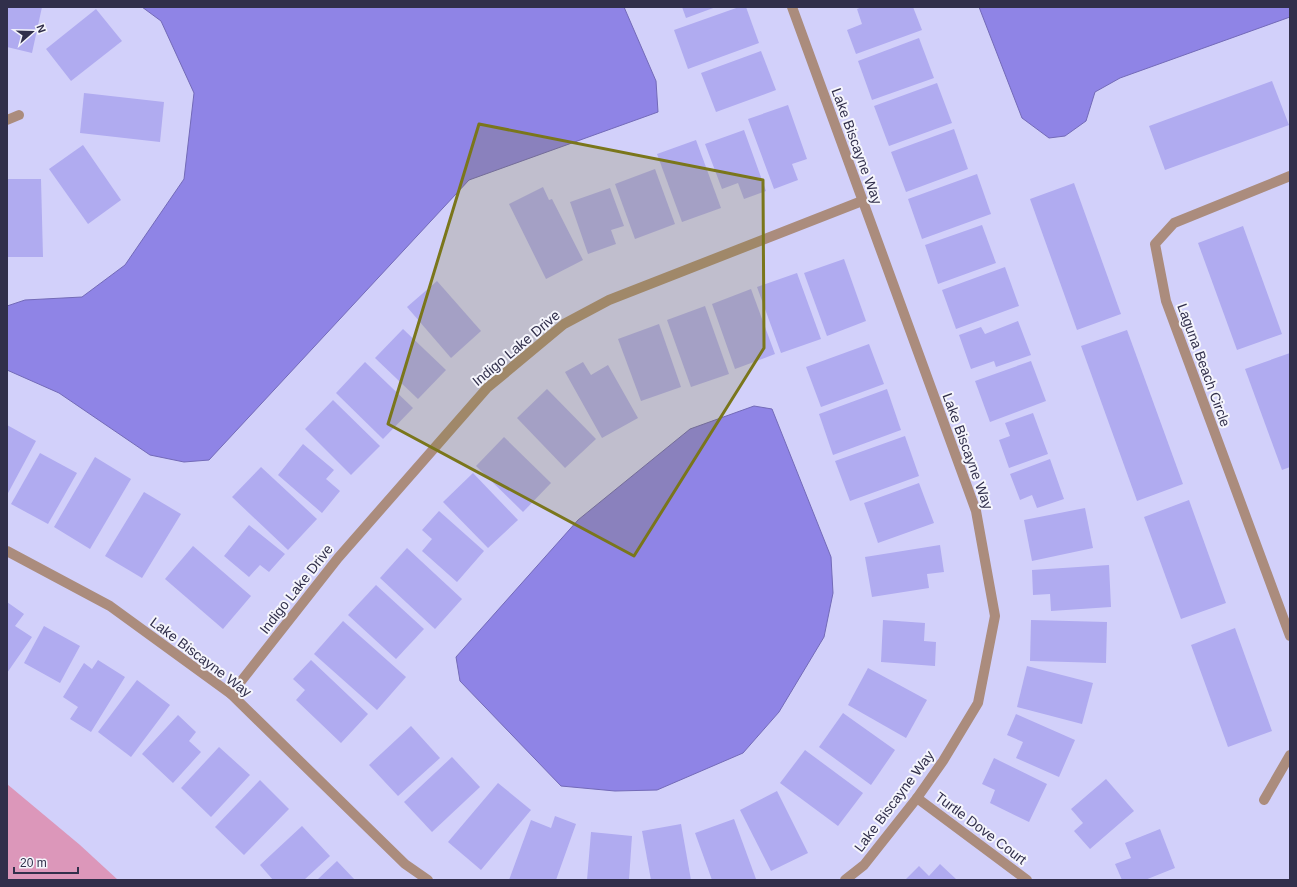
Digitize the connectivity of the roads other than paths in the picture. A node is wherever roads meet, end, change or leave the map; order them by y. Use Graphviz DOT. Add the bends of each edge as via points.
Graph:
graph roads {
  1 [pos="792,7"];
  2 [pos="19,115"];
  3 [pos="7,120"];
  4 [pos="1290,176"];
  5 [pos="862,202"];
  6 [pos="7,551"];
  7 [pos="1290,636"];
  8 [pos="231,694"];
  9 [pos="1290,754"];
  10 [pos="917,798"];
  11 [pos="1264,800"];
  12 [pos="428,880"];
  13 [pos="845,880"];
  14 [pos="1027,880"];
  1 -- 5 [label="street, Lake Biscayne Way"];
  2 -- 3 [label="street"];
  4 -- 7 [label="street, Laguna Beach Circle" via="1174,224 1155,244 1166,302"];
  5 -- 8 [label="street, Indigo Lake Drive" via="609,300 564,324 487,388 338,558"];
  5 -- 10 [label="street, Lake Biscayne Way" via="976,511 995,616 978,703"];
  6 -- 8 [label="street, Lake Biscayne Way" via="110,606"];
  8 -- 12 [label="street, Lake Biscayne Way" via="405,864"];
  9 -- 11 [label="street"];
  10 -- 13 [label="street, Lake Biscayne Way" via="864,865"];
  10 -- 14 [label="street, Turtle Dove Court"];
}
